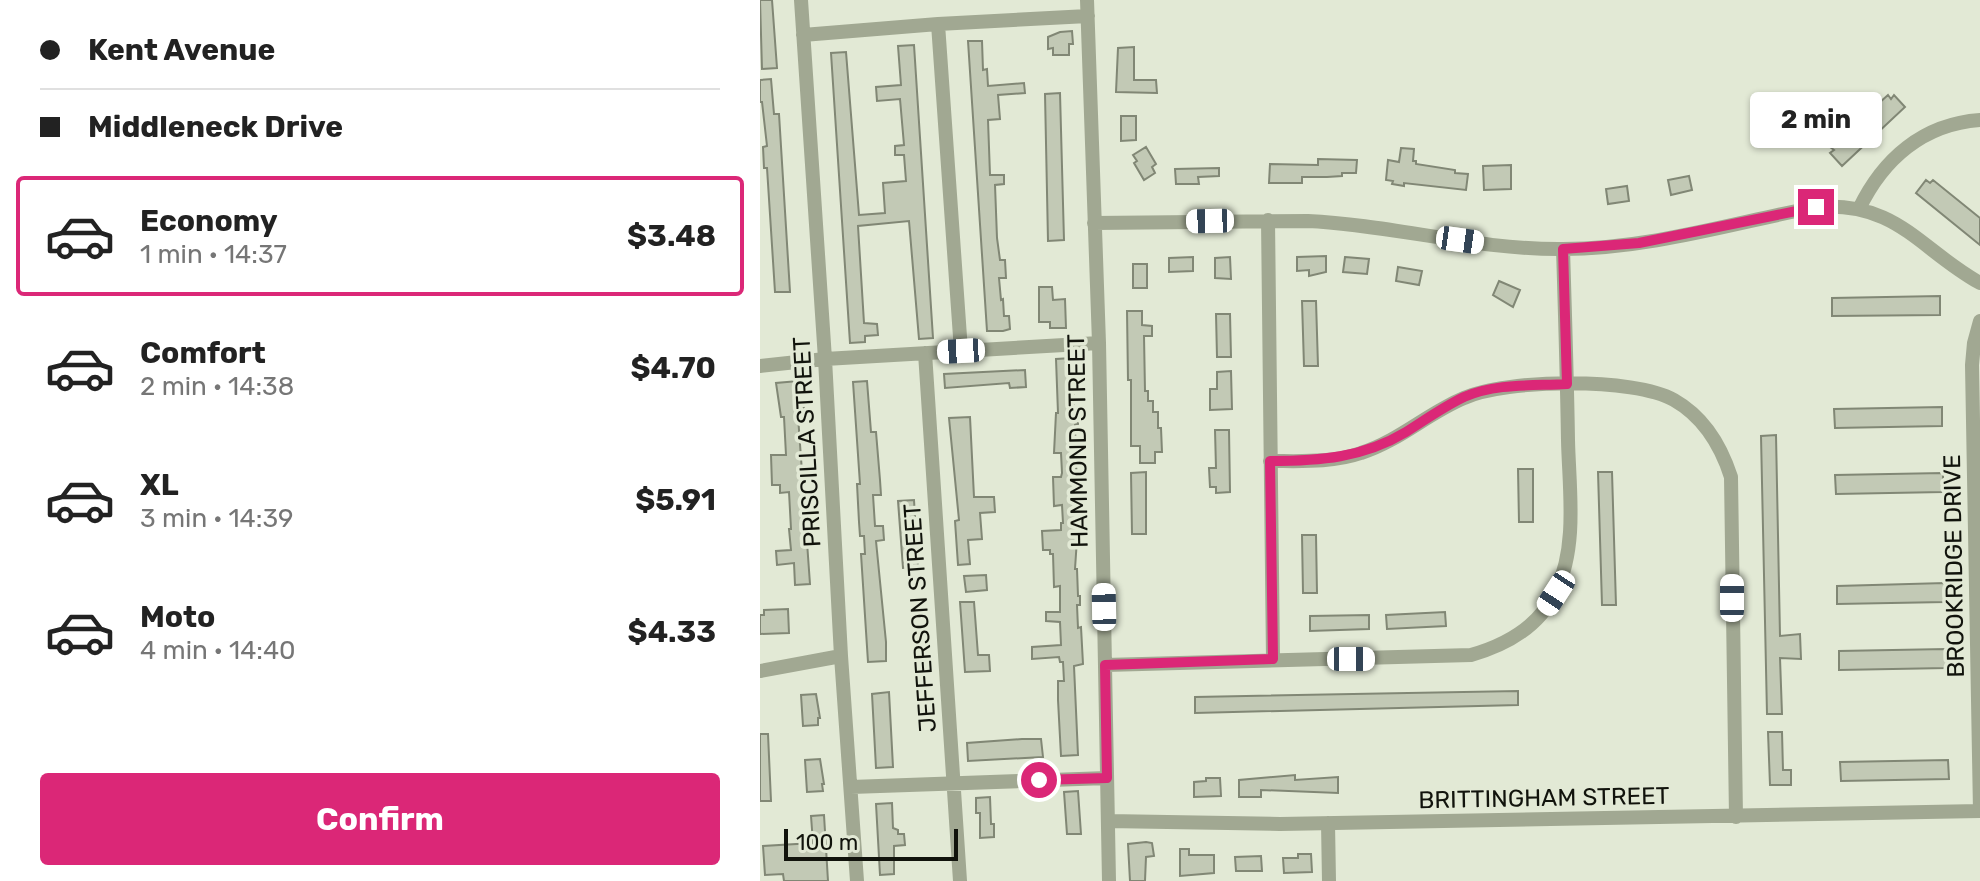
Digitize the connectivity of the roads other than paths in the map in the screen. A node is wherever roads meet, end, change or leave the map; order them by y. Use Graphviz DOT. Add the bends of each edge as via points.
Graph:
graph roads {
  1 [pos="801,0"];
  2 [pos="1087,0"];
  3 [pos="1088,16"];
  4 [pos="938,24"];
  5 [pos="803,35"];
  6 [pos="1980,120"];
  7 [pos="1859,209"];
  8 [pos="1268,220"];
  9 [pos="1094,223"];
  10 [pos="1563,249"];
  11 [pos="1980,283"];
  12 [pos="1980,321"];
  13 [pos="1099,343"];
  14 [pos="961,351"];
  15 [pos="925,353"];
  16 [pos="825,359"];
  17 [pos="760,366"];
  18 [pos="1567,384"];
  19 [pos="1270,461"];
  20 [pos="841,656"];
  21 [pos="1273,659"];
  22 [pos="1105,665"];
  23 [pos="760,671"];
  24 [pos="1107,778"];
  25 [pos="955,785"];
  26 [pos="851,787"];
  27 [pos="1980,811"];
  28 [pos="1736,817"];
  29 [pos="1108,821"];
  30 [pos="1328,823"];
  31 [pos="857,881"];
  32 [pos="960,881"];
  33 [pos="1109,881"];
  34 [pos="1329,881"];
  1 -- 5 [label="street, PRISCILLA STREET"];
  2 -- 3 [label="street, HAMMOND STREET"];
  3 -- 4 [label="street"];
  3 -- 9 [label="street, HAMMOND STREET"];
  4 -- 5 [label="street"];
  4 -- 14 [label="street"];
  5 -- 16 [label="street, PRISCILLA STREET"];
  6 -- 7 [label="street" via="1920,139 1872,182"];
  7 -- 10 [label="street" via="1816,207 1639,243"];
  7 -- 11 [label="street" via="1907,229"];
  8 -- 9 [label="street"];
  8 -- 10 [label="street" via="1342,222 1493,245"];
  8 -- 19 [label="street"];
  9 -- 13 [label="street, HAMMOND STREET"];
  10 -- 18 [label="street"];
  12 -- 27 [label="street, BROOKRIDGE DRIVE" via="1972,365"];
  13 -- 14 [label="street"];
  13 -- 22 [label="street, HAMMOND STREET"];
  14 -- 15 [label="street"];
  15 -- 16 [label="street"];
  15 -- 25 [label="street, JEFFERSON STREET"];
  16 -- 17 [label="street"];
  16 -- 20 [label="street, PRISCILLA STREET"];
  18 -- 19 [label="street" via="1478,393 1359,454"];
  18 -- 21 [label="street" via="1566,565 1543,613 1520,634 1471,655"];
  18 -- 28 [label="street" via="1638,388 1674,400 1695,415 1724,453 1731,477"];
  19 -- 21 [label="street"];
  20 -- 23 [label="street"];
  20 -- 26 [label="street, PRISCILLA STREET"];
  21 -- 22 [label="street"];
  22 -- 24 [label="street, HAMMOND STREET"];
  24 -- 25 [label="street"];
  24 -- 29 [label="street, HAMMOND STREET"];
  25 -- 26 [label="street"];
  25 -- 32 [label="street, JEFFERSON STREET"];
  26 -- 31 [label="street, PRISCILLA STREET"];
  27 -- 28 [label="street, BRITTINGHAM STREET"];
  28 -- 30 [label="street, BRITTINGHAM STREET"];
  29 -- 30 [label="street, BRITTINGHAM STREET"];
  29 -- 33 [label="street, HAMMOND STREET"];
  30 -- 34 [label="street"];
}
